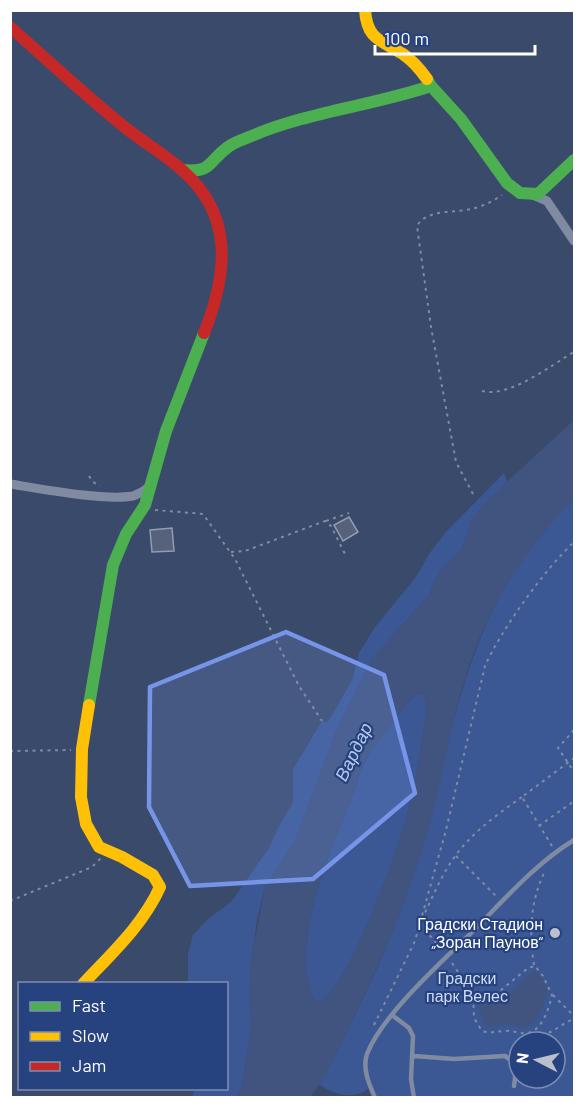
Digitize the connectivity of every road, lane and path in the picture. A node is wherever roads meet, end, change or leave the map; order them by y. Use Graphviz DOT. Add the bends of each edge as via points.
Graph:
graph roads {
  1 [pos="365,10"];
  2 [pos="10,27"];
  3 [pos="431,86"];
  4 [pos="574,160"];
  5 [pos="182,170"];
  6 [pos="512,188"];
  7 [pos="533,195"];
  8 [pos="574,241"];
  9 [pos="574,352"];
  10 [pos="482,391"];
  11 [pos="89,476"];
  12 [pos="10,484"];
  13 [pos="100,486"];
  14 [pos="149,487"];
  15 [pos="473,494"];
  16 [pos="143,508"];
  17 [pos="349,513"];
  18 [pos="326,521"];
  19 [pos="574,542"];
  20 [pos="231,552"];
  21 [pos="346,556"];
  22 [pos="322,721"];
  23 [pos="574,730"];
  24 [pos="82,749"];
  25 [pos="10,751"];
  26 [pos="574,758"];
  27 [pos="568,763"];
  28 [pos="574,772"];
  29 [pos="522,797"];
  30 [pos="574,801"];
  31 [pos="540,826"];
  32 [pos="574,840"];
  33 [pos="99,847"];
  34 [pos="556,853"];
  35 [pos="456,855"];
  36 [pos="546,869"];
  37 [pos="10,901"];
  38 [pos="503,902"];
  39 [pos="419,925"];
  40 [pos="447,957"];
  41 [pos="534,966"];
  42 [pos="85,982"];
  43 [pos="552,993"];
  44 [pos="473,994"];
  45 [pos="392,1015"];
  46 [pos="574,1018"];
  47 [pos="507,1030"];
  48 [pos="534,1030"];
  49 [pos="554,1030"];
  50 [pos="372,1032"];
  51 [pos="414,1056"];
  52 [pos="507,1057"];
  53 [pos="375,1098"];
  54 [pos="414,1098"];
  1 -- 3 [label="street" via="370,33 410,59"];
  2 -- 5 [label="street" via="127,129"];
  3 -- 5 [label="street" via="276,126 230,146 205,169"];
  3 -- 6 [label="street"];
  4 -- 7 [label="street"];
  5 -- 14 [label="street" via="205,195 219,223 221,274 212,313 166,431"];
  6 -- 7 [label="street"];
  6 -- 15 [label="path" via="483,205 432,216 417,226 456,462"];
  7 -- 8 [label="street" via="547,201"];
  9 -- 10 [label="path" via="516,385 494,392"];
  11 -- 13 [label="path"];
  12 -- 14 [label="street" via="123,497"];
  14 -- 16 [label="street"];
  16 -- 20 [label="path" via="203,514"];
  16 -- 24 [label="street" via="126,534 111,576"];
  17 -- 18 [label="path"];
  18 -- 20 [label="path" via="245,551"];
  18 -- 21 [label="path"];
  19 -- 39 [label="path" via="528,597 485,666"];
  20 -- 22 [label="path" via="299,686"];
  23 -- 27 [label="path" via="558,748"];
  24 -- 25 [label="path"];
  24 -- 33 [label="street" via="82,810"];
  26 -- 27 [label="path"];
  27 -- 28 [label="path"];
  27 -- 29 [label="path"];
  29 -- 31 [label="path"];
  29 -- 35 [label="path" via="485,825"];
  30 -- 31 [label="path"];
  31 -- 34 [label="path"];
  32 -- 34 [label="lane"];
  33 -- 37 [label="path" via="100,859 92,867"];
  33 -- 42 [label="street" via="153,875 160,887 141,916"];
  34 -- 38 [label="lane"];
  35 -- 38 [label="path"];
  35 -- 39 [label="path"];
  36 -- 41 [label="path" via="532,917"];
  38 -- 40 [label="lane"];
  39 -- 40 [label="path"];
  39 -- 50 [label="path" via="411,953"];
  40 -- 44 [label="path"];
  40 -- 45 [label="lane"];
  41 -- 43 [label="path"];
  41 -- 44 [label="path" via="495,995"];
  43 -- 46 [label="path"];
  43 -- 48 [label="path" via="546,1015"];
  44 -- 47 [label="path" via="474,1018 482,1031"];
  45 -- 51 [label="lane" via="412,1031"];
  45 -- 53 [label="lane" via="366,1056 366,1073"];
  46 -- 49 [label="path"];
  51 -- 52 [label="lane"];
  51 -- 54 [label="lane"];
}
